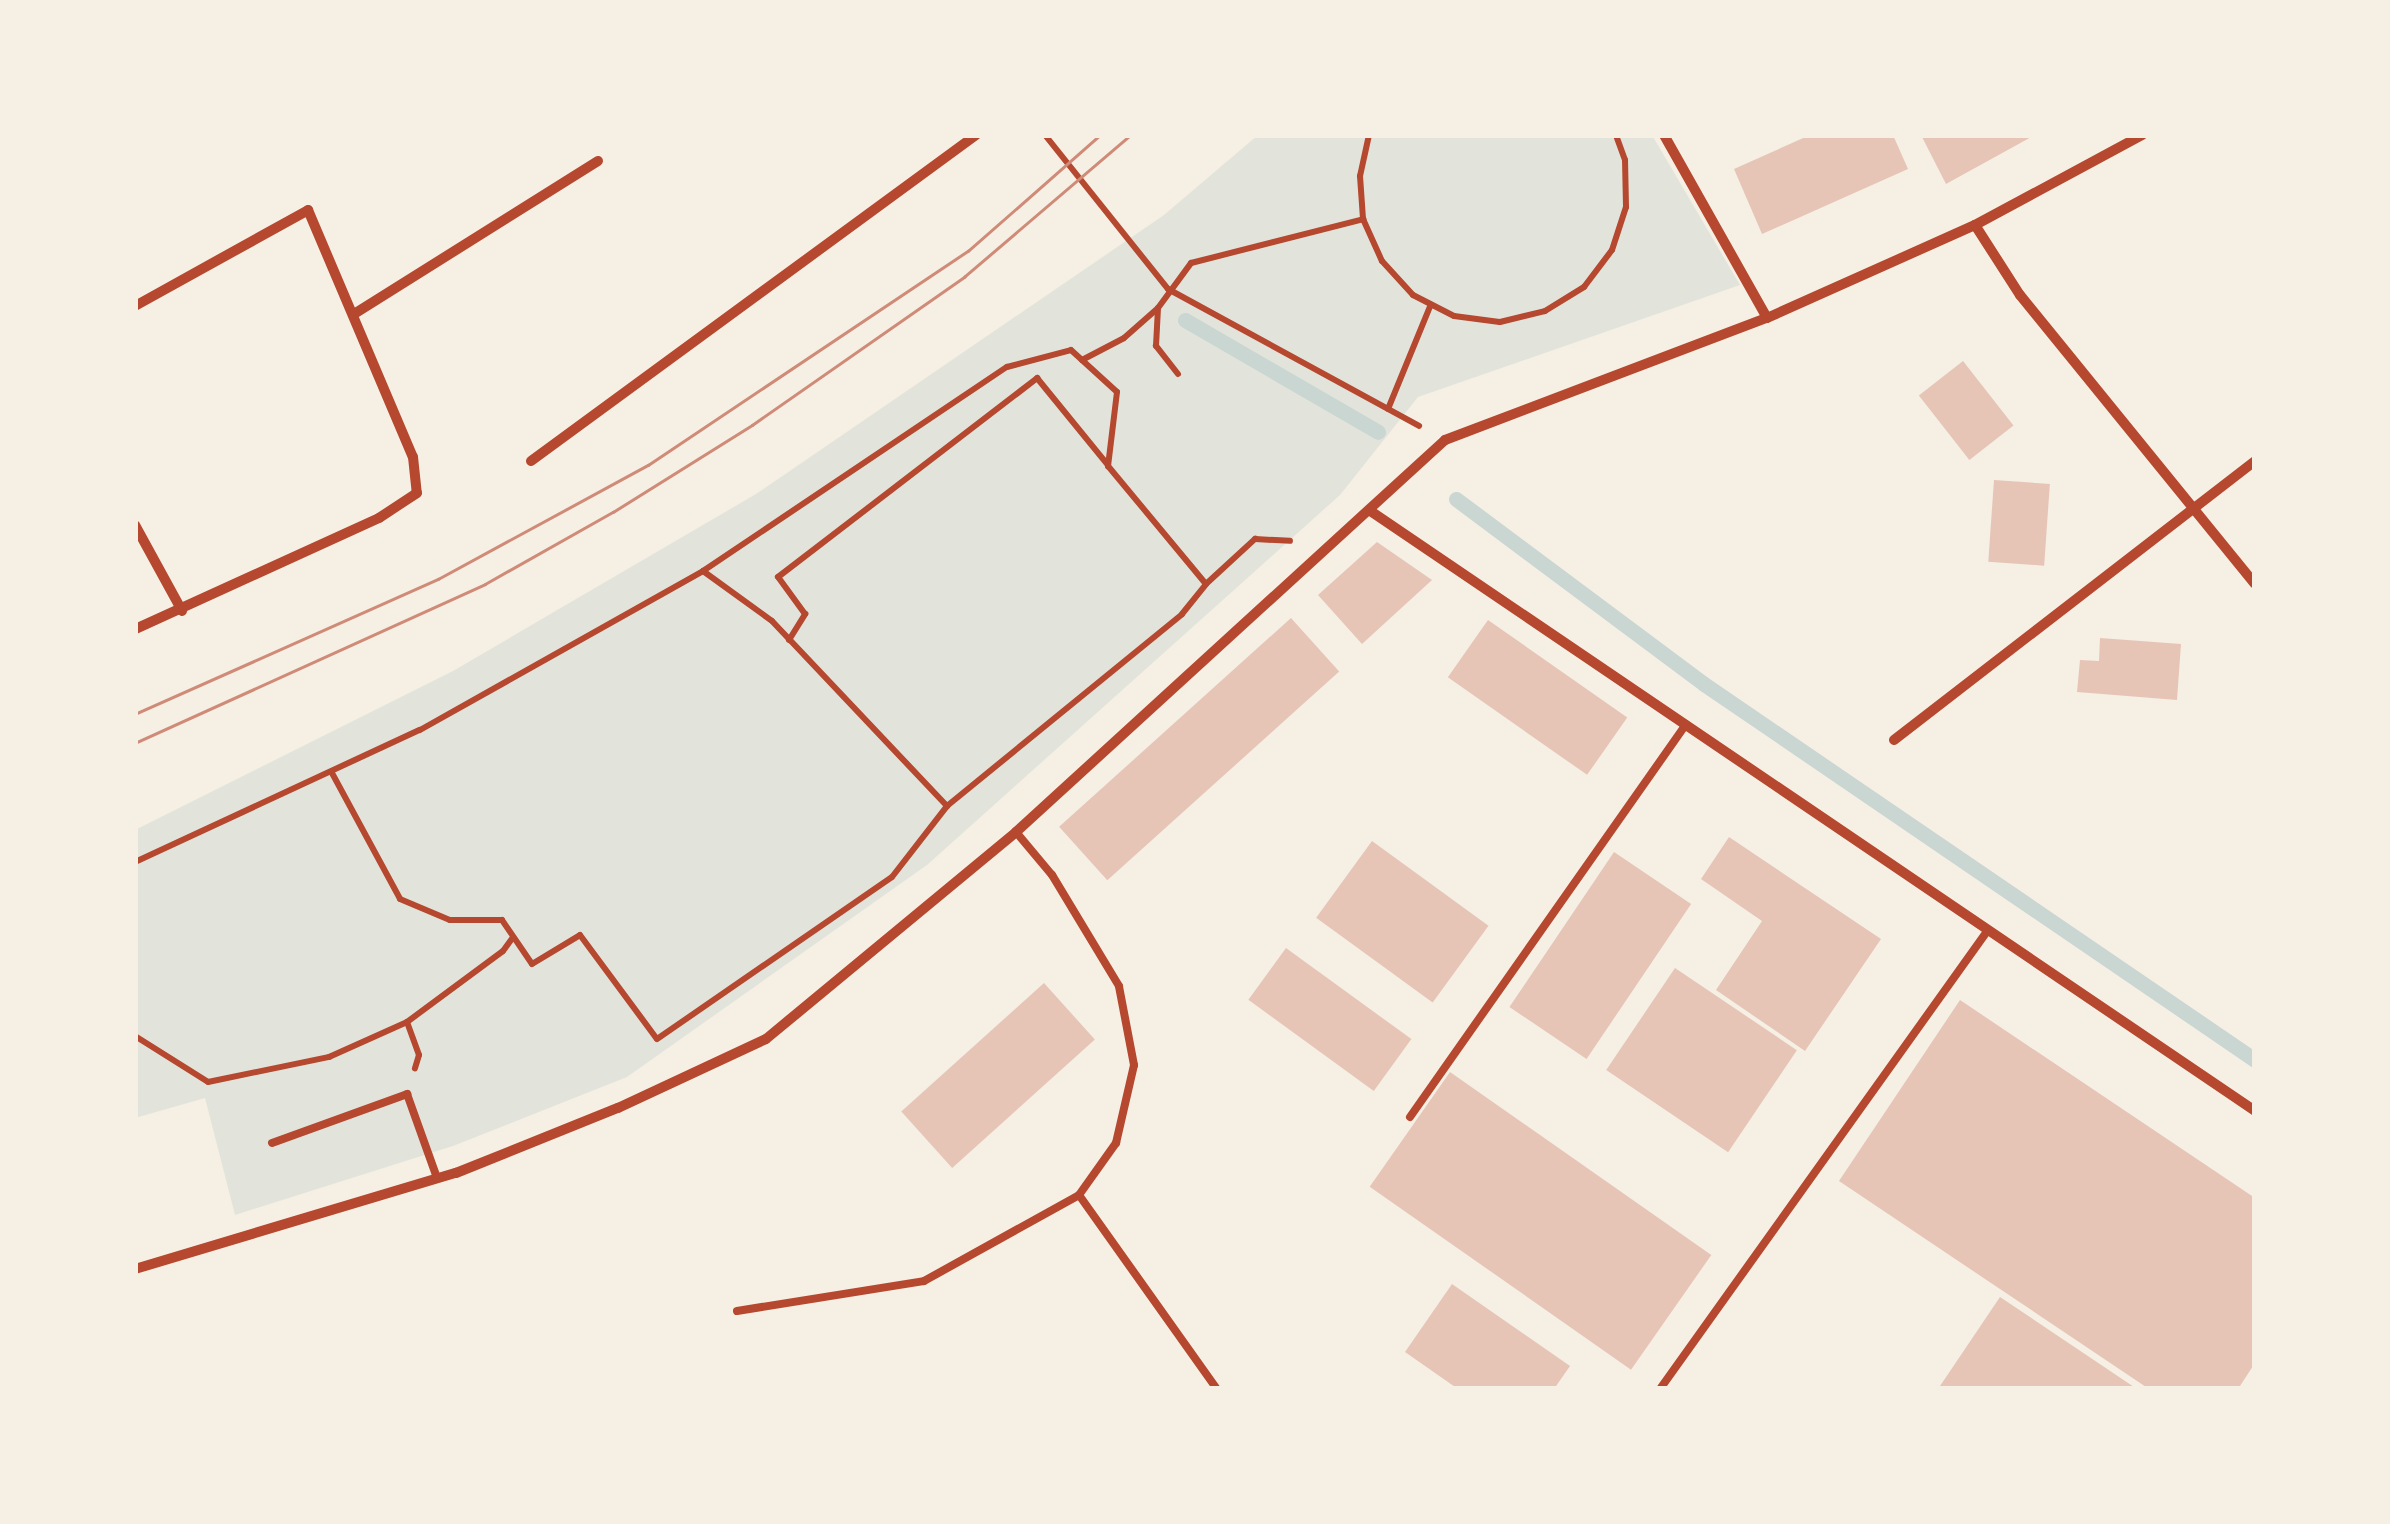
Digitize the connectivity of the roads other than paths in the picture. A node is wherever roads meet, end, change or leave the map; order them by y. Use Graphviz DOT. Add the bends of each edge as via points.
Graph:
graph roads {
  1 [pos="976,135"];
  2 [pos="1664,135"];
  3 [pos="2142,135"];
  4 [pos="2127,139"];
  5 [pos="598,161"];
  6 [pos="1975,225"];
  7 [pos="135,306"];
  8 [pos="354,314"];
  9 [pos="1767,318"];
  10 [pos="531,461"];
  11 [pos="2255,461"];
  12 [pos="2197,510"];
  13 [pos="1372,512"];
  14 [pos="135,525"];
  15 [pos="2255,584"];
  16 [pos="182,611"];
  17 [pos="135,629"];
  18 [pos="1686,724"];
  19 [pos="1894,740"];
  20 [pos="1016,832"];
  21 [pos="1988,930"];
  22 [pos="2255,1111"];
  23 [pos="1410,1117"];
  24 [pos="272,1142"];
  25 [pos="437,1178"];
  26 [pos="1079,1195"];
  27 [pos="135,1269"];
  28 [pos="738,1311"];
  29 [pos="1217,1389"];
  30 [pos="1660,1389"];
  1 -- 10 [label="street"];
  2 -- 9 [label="street"];
  3 -- 4 [label="street"];
  4 -- 6 [label="street"];
  5 -- 8 [label="street"];
  6 -- 9 [label="street"];
  6 -- 12 [label="street" via="2020,295"];
  7 -- 8 [label="street" via="308,210"];
  8 -- 16 [label="street" via="414,456 416,493 379,518"];
  9 -- 13 [label="street" via="1445,440"];
  11 -- 12 [label="street"];
  12 -- 15 [label="street"];
  12 -- 19 [label="street"];
  13 -- 18 [label="street"];
  13 -- 20 [label="street"];
  14 -- 16 [label="street"];
  16 -- 17 [label="street"];
  18 -- 21 [label="street"];
  18 -- 23 [label="lane"];
  20 -- 25 [label="street" via="766,1039 618,1108"];
  20 -- 26 [label="lane" via="1052,875 1118,986 1134,1065 1116,1144"];
  21 -- 22 [label="street"];
  21 -- 30 [label="lane"];
  24 -- 25 [label="lane" via="406,1094"];
  25 -- 27 [label="street"];
  26 -- 28 [label="lane" via="924,1281"];
  26 -- 29 [label="lane"];
}
